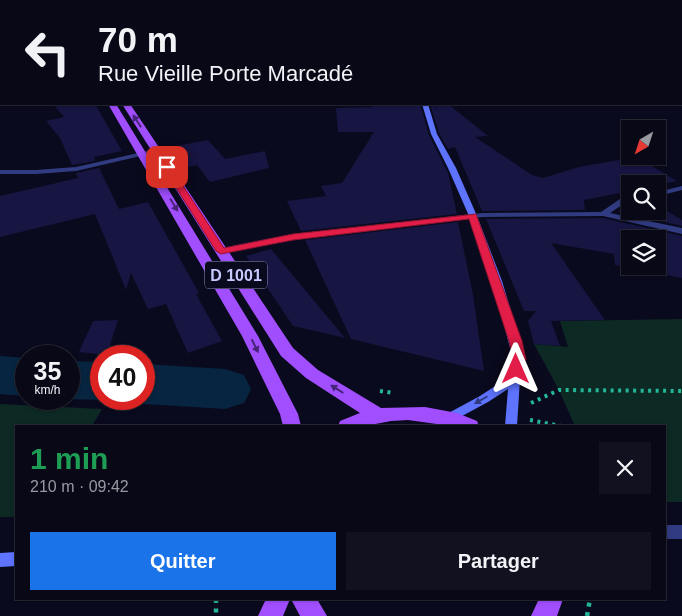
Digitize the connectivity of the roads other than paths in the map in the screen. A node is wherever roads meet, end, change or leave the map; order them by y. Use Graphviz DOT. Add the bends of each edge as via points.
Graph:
graph roads {
  1 [pos="113,105"];
  2 [pos="126,105"];
  3 [pos="425,105"];
  4 [pos="150,152"];
  5 [pos="0,172"];
  6 [pos="682,188"];
  7 [pos="666,192"];
  8 [pos="621,203"];
  9 [pos="603,214"];
  10 [pos="473,216"];
  11 [pos="682,231"];
  12 [pos="221,251"];
  13 [pos="514,379"];
  14 [pos="378,415"];
  15 [pos="447,419"];
  16 [pos="292,425"];
  17 [pos="349,425"];
  18 [pos="467,425"];
  19 [pos="511,425"];
  20 [pos="666,532"];
  21 [pos="682,532"];
  22 [pos="15,559"];
  23 [pos="0,560"];
  24 [pos="278,600"];
  25 [pos="304,600"];
  26 [pos="270,616"];
  27 [pos="315,616"];
  1 -- 4 [label="main road, D 1001"];
  4 -- 2 [label="main road, D 1001, one-way"];
  3 -- 10 [label="street" via="434,134"];
  4 -- 5 [label="street" via="76,168"];
  4 -- 12 [label="main road, D 1001"];
  4 -- 16 [label="main road, D 1001, one-way" via="250,336"];
  6 -- 7 [label="street"];
  8 -- 9 [label="street"];
  9 -- 10 [label="street"];
  9 -- 11 [label="street"];
  10 -- 12 [label="street" via="293,237"];
  10 -- 13 [label="street" via="516,341 519,359"];
  14 -- 12 [label="main road, D 1001, one-way" via="312,374 287,352"];
  13 -- 15 [label="street, one-way"];
  13 -- 19 [label="street"];
  14 -- 15 [label="main road" via="404,412"];
  14 -- 17 [label="main road"];
  15 -- 18 [label="main road"];
  20 -- 21 [label="street"];
  22 -- 23 [label="street"];
  24 -- 26 [label="main road"];
  25 -- 27 [label="main road"];
}
